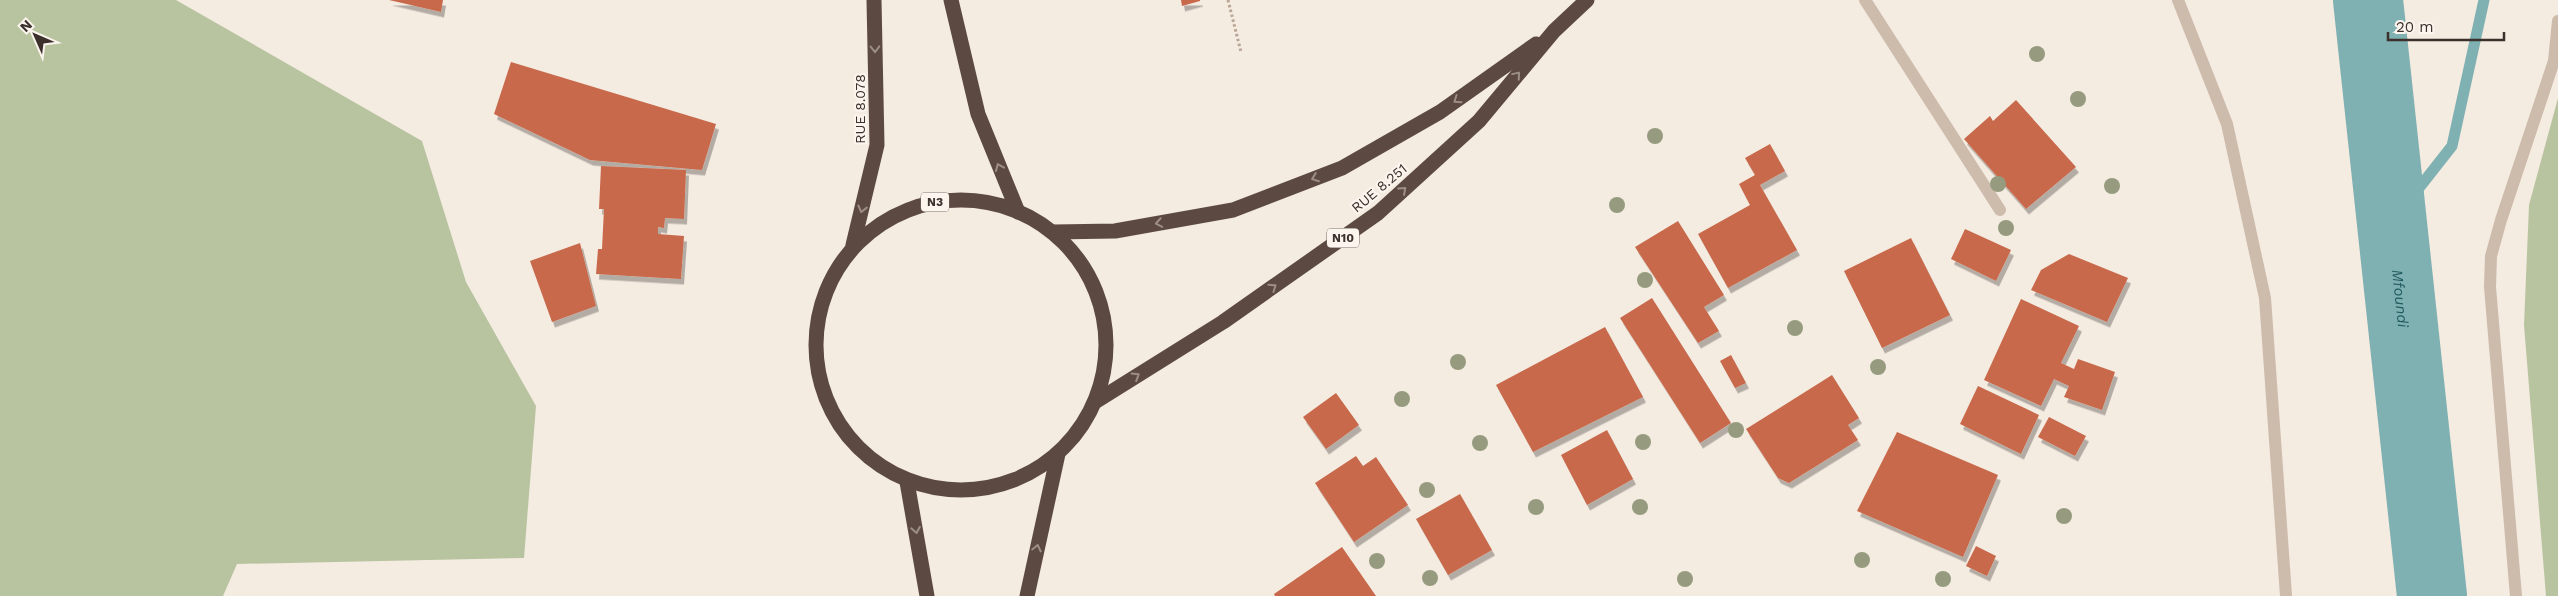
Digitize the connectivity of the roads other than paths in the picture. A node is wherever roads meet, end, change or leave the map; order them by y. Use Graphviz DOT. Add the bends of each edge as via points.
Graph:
graph roads {
  1 [pos="874,0"];
  2 [pos="951,0"];
  3 [pos="1587,0"];
  4 [pos="1865,0"];
  5 [pos="2178,0"];
  6 [pos="2558,21"];
  7 [pos="1554,31"];
  8 [pos="2000,210"];
  9 [pos="1018,212"];
  10 [pos="1054,232"];
  11 [pos="853,245"];
  12 [pos="1095,402"];
  13 [pos="1058,454"];
  14 [pos="907,482"];
  15 [pos="927,596"];
  16 [pos="1027,596"];
  17 [pos="2286,596"];
  18 [pos="2516,596"];
  1 -- 11 [label="highway, RUE 8.078 / N3, one-way" via="877,146"];
  9 -- 2 [label="highway, one-way" via="978,114"];
  3 -- 7 [label="highway, RUE 8.251 / N10"];
  4 -- 8 [label="street"];
  5 -- 17 [label="street" via="2227,124 2265,298"];
  6 -- 18 [label="street" via="2554,61 2491,256 2490,287"];
  7 -- 10 [label="highway, RUE 8.251 / N10, one-way" via="1440,112 1342,168 1233,210 1115,231"];
  12 -- 7 [label="highway, RUE 8.251 / N10, one-way" via="1223,322 1378,214 1479,121"];
  9 -- 10 [label="highway, N3"];
  9 -- 11 [label="highway, N3" via="969,199 931,203 894,216"];
  10 -- 12 [label="highway, N3" via="1084,267 1103,310 1107,356"];
  11 -- 14 [label="highway, N3" via="832,277 816,324 817,373 834,418 865,456"];
  12 -- 13 [label="highway, N3" via="1080,430"];
  13 -- 14 [label="highway, N3" via="1025,476 987,489 946,490"];
  16 -- 13 [label="highway, one-way"];
  14 -- 15 [label="highway, one-way"];
}
